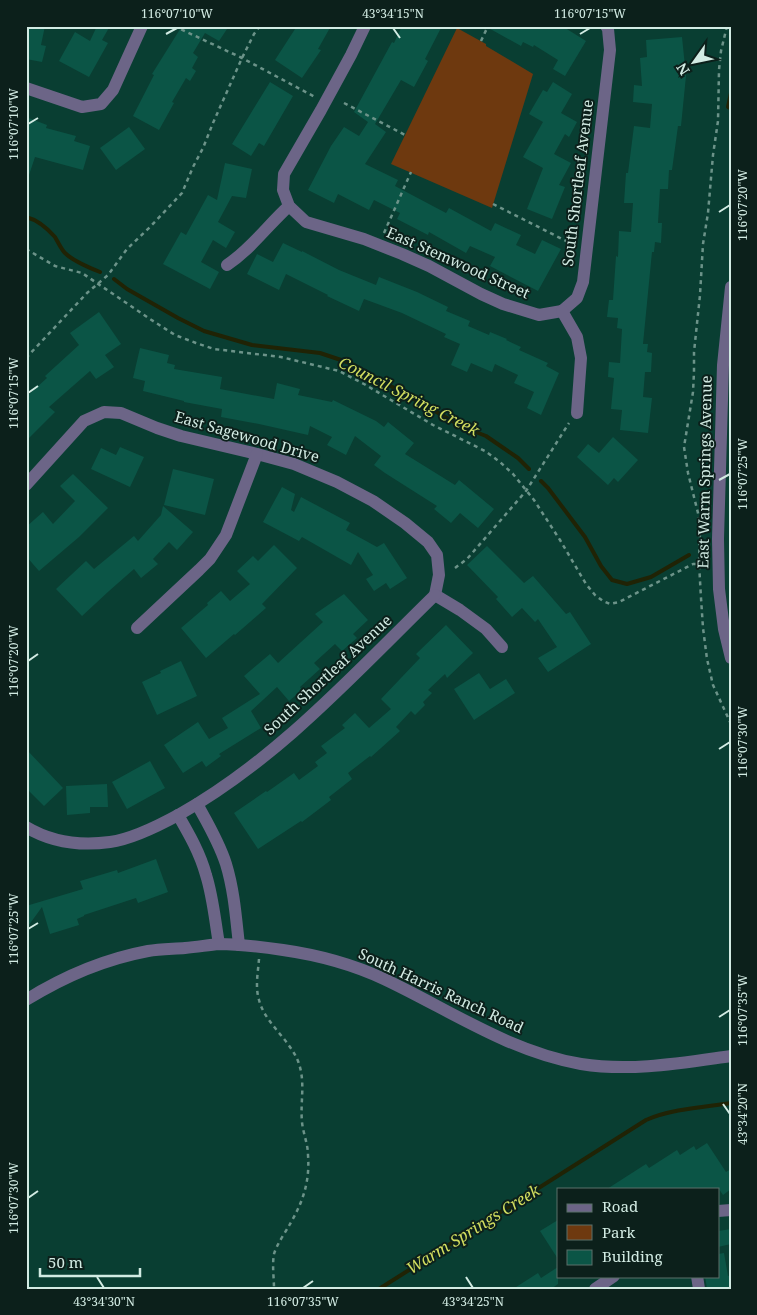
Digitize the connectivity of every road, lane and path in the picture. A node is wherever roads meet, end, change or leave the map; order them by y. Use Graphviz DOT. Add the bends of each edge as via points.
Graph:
graph roads {
  1 [pos="142,26"];
  2 [pos="174,26"];
  3 [pos="260,26"];
  4 [pos="365,26"];
  5 [pos="488,26"];
  6 [pos="606,26"];
  7 [pos="727,26"];
  8 [pos="481,41"];
  9 [pos="242,58"];
  10 [pos="26,88"];
  11 [pos="314,97"];
  12 [pos="344,103"];
  13 [pos="405,135"];
  14 [pos="411,172"];
  15 [pos="493,204"];
  16 [pos="289,206"];
  17 [pos="384,233"];
  18 [pos="574,245"];
  19 [pos="26,249"];
  20 [pos="227,265"];
  21 [pos="98,284"];
  22 [pos="731,287"];
  23 [pos="562,311"];
  24 [pos="728,348"];
  25 [pos="26,358"];
  26 [pos="727,366"];
  27 [pos="578,413"];
  28 [pos="256,454"];
  29 [pos="26,485"];
  30 [pos="526,490"];
  31 [pos="724,538"];
  32 [pos="699,563"];
  33 [pos="709,564"];
  34 [pos="455,568"];
  35 [pos="435,595"];
  36 [pos="137,628"];
  37 [pos="502,647"];
  38 [pos="731,658"];
  39 [pos="731,724"];
  40 [pos="197,804"];
  41 [pos="178,815"];
  42 [pos="26,827"];
  43 [pos="219,944"];
  44 [pos="239,945"];
  45 [pos="260,947"];
  46 [pos="26,1000"];
  47 [pos="731,1056"];
  48 [pos="611,1278"];
  49 [pos="274,1289"];
  50 [pos="595,1289"];
  1 -- 10 [label="street" via="113,90 101,104 82,107"];
  2 -- 9 [label="path"];
  3 -- 9 [label="path"];
  4 -- 16 [label="street" via="322,110 284,174 283,190"];
  5 -- 8 [label="path"];
  6 -- 23 [label="street, South Shortleaf Avenue" via="610,50 583,282 577,298"];
  7 -- 32 [label="path" via="719,70 718,122 700,273 693,392 684,447 698,513"];
  9 -- 11 [label="path"];
  9 -- 21 [label="path" via="182,192"];
  12 -- 13 [label="path"];
  14 -- 17 [label="path"];
  15 -- 18 [label="path"];
  16 -- 20 [label="street" via="236,260"];
  16 -- 23 [label="street, East Stemwood Street" via="306,222 402,254 503,304 539,315"];
  19 -- 21 [label="path" via="55,266 82,273"];
  21 -- 25 [label="path"];
  21 -- 30 [label="path" via="176,335 196,343 214,349 281,357 339,370 433,426 485,451 513,474"];
  22 -- 24 [label="street, East Warm Springs Avenue"];
  23 -- 27 [label="street" via="577,337 582,358"];
  24 -- 26 [label="street, East Warm Springs Avenue"];
  26 -- 31 [label="street, East Warm Springs Avenue"];
  27 -- 30 [label="path"];
  28 -- 29 [label="street, East Sagewood Drive" via="181,436 121,413 104,412 84,421"];
  28 -- 35 [label="street, East Sagewood Drive" via="294,464 337,482 406,523 428,542 436,555 439,575"];
  28 -- 36 [label="street" via="226,535 210,559"];
  30 -- 32 [label="path" via="586,584 595,595 610,604"];
  30 -- 34 [label="path" via="467,559"];
  31 -- 38 [label="street, East Warm Springs Avenue" via="719,589"];
  32 -- 33 [label="path"];
  32 -- 39 [label="path" via="702,628 708,659 714,685"];
  35 -- 37 [label="street" via="486,629"];
  35 -- 40 [label="street, South Shortleaf Avenue" via="314,714 240,775"];
  40 -- 41 [label="street, South Shortleaf Avenue"];
  40 -- 44 [label="street" via="226,865 232,886"];
  41 -- 42 [label="street, South Shortleaf Avenue" via="111,842 81,844 63,841"];
  41 -- 43 [label="street" via="206,873"];
  43 -- 44 [label="street, South Harris Ranch Road"];
  43 -- 46 [label="street, South Harris Ranch Road" via="148,951 120,958 55,982"];
  44 -- 45 [label="street, South Harris Ranch Road"];
  45 -- 47 [label="street, South Harris Ranch Road" via="339,962 382,978 504,1040 540,1054 580,1064 625,1068 663,1066"];
  45 -- 49 [label="path" via="259,1001 298,1061 309,1166 305,1193 274,1255"];
  48 -- 50 [label="street"];
}
